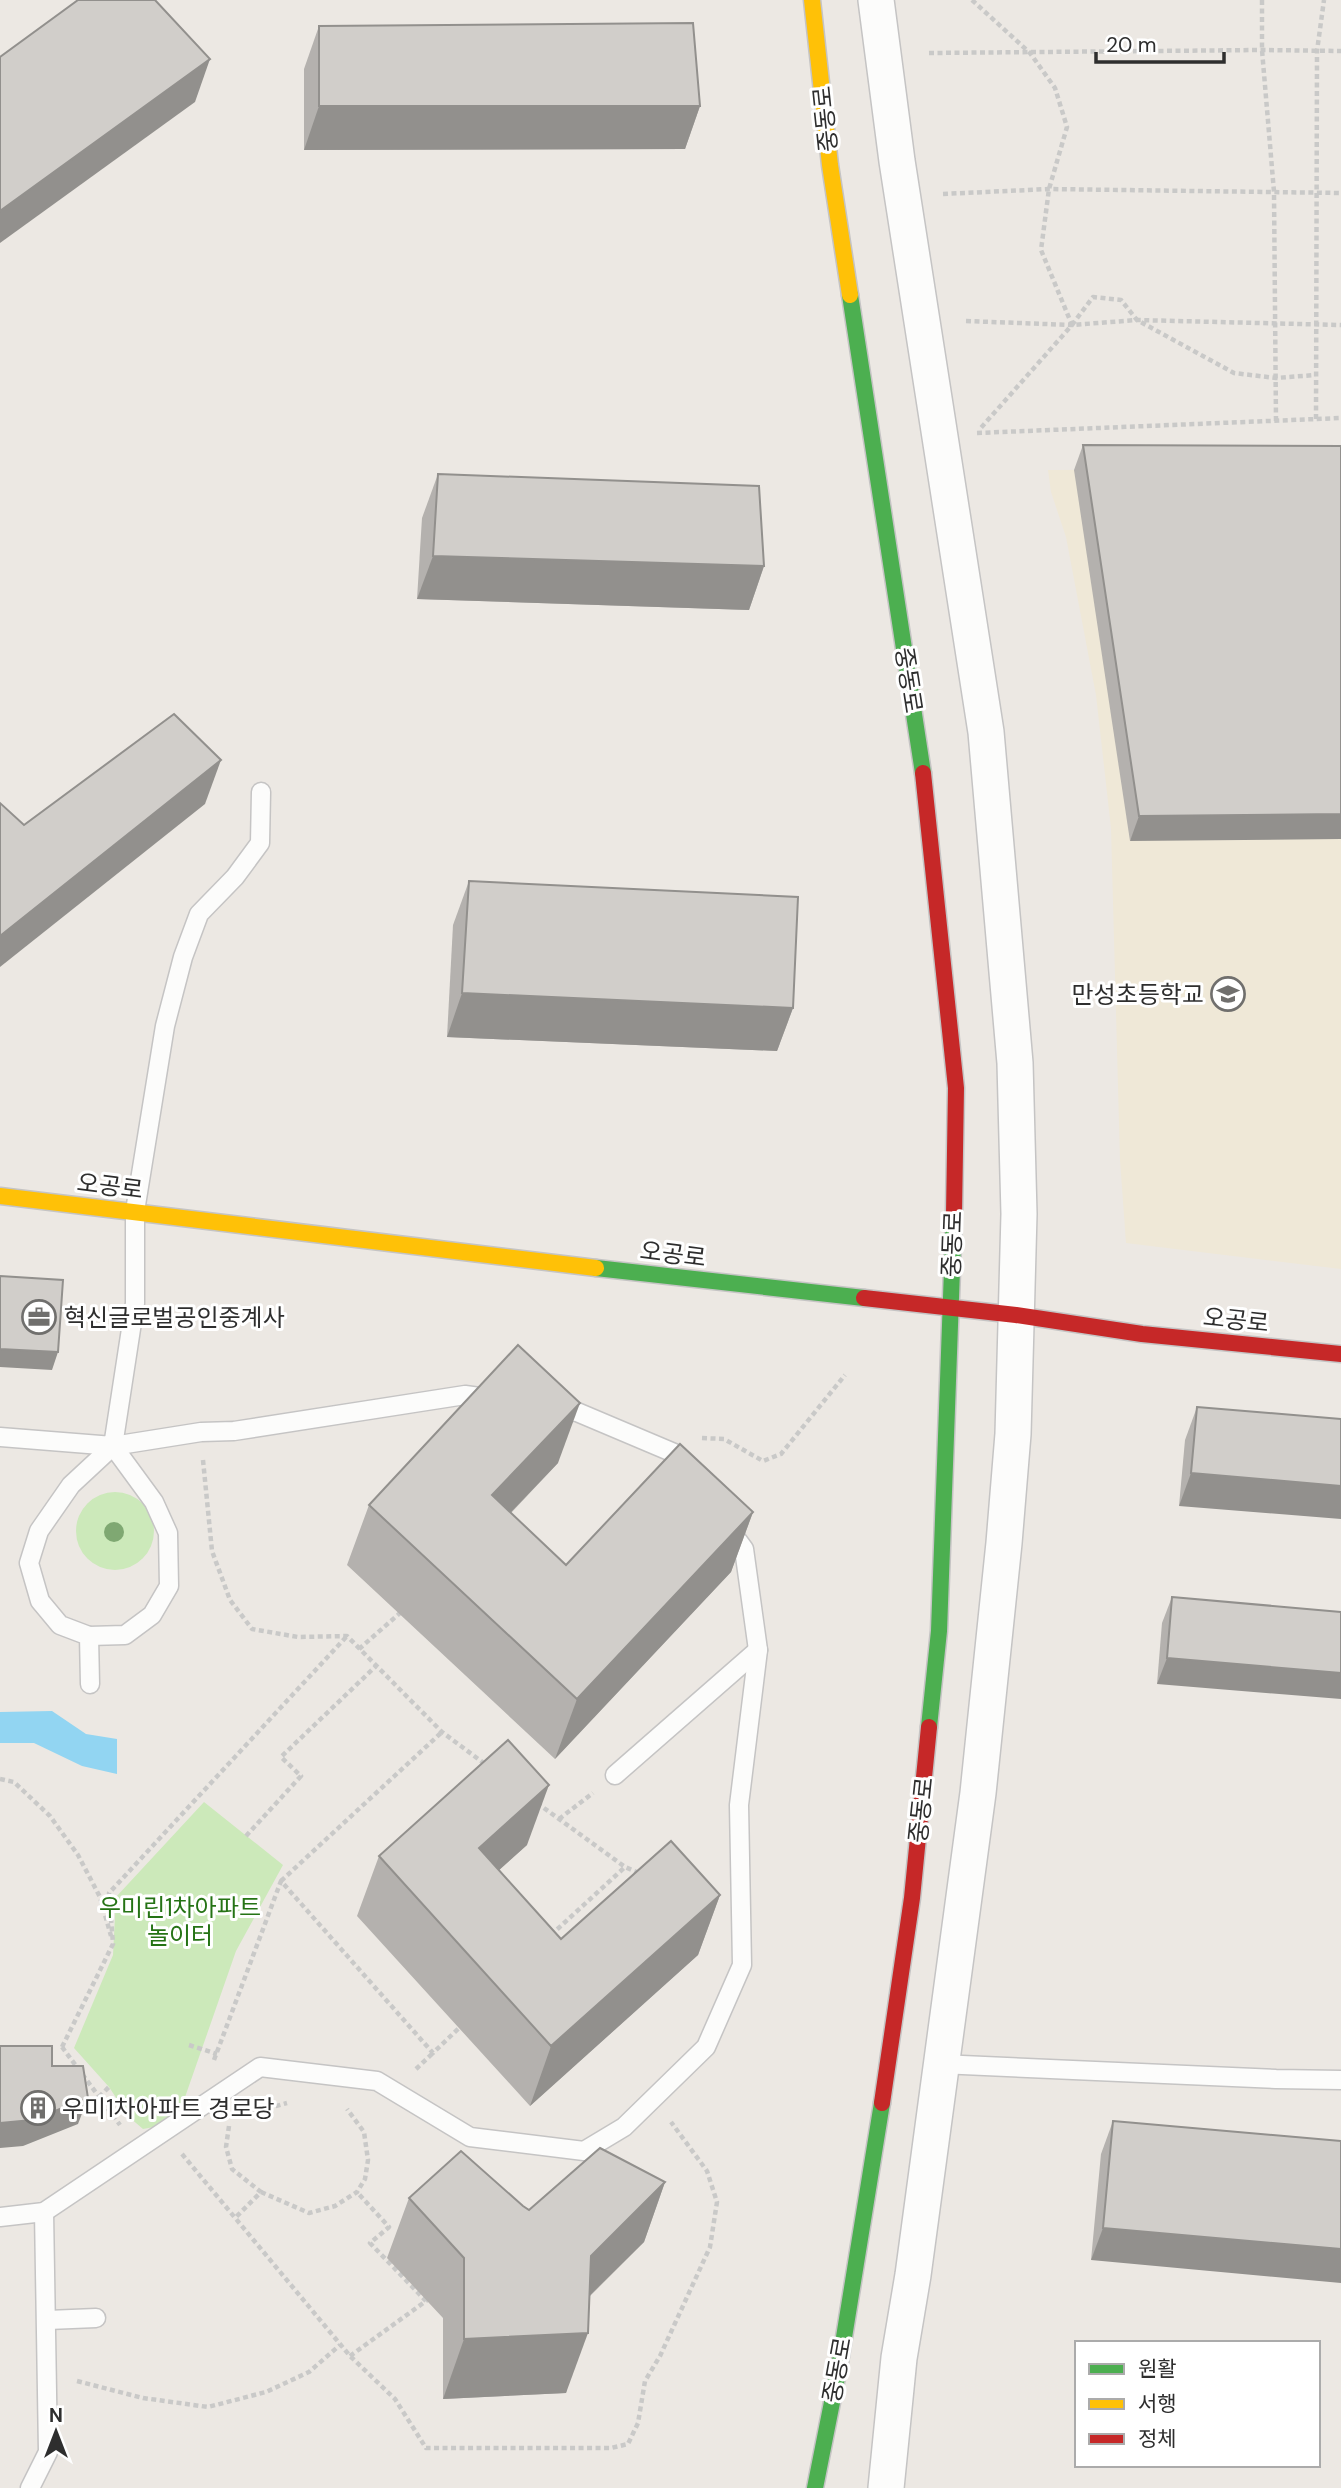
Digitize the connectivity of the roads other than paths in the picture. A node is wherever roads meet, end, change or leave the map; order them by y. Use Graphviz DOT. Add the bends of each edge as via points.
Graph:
graph roads {
  1 [pos="812,0"];
  2 [pos="876,0"];
  3 [pos="261,792"];
  4 [pos="0,1196"];
  5 [pos="135,1212"];
  6 [pos="949,1309"];
  7 [pos="1016,1315"];
  8 [pos="1341,1354"];
  9 [pos="515,1403"];
  10 [pos="540,1406"];
  11 [pos="0,1437"];
  12 [pos="113,1446"];
  13 [pos="697,1485"];
  14 [pos="721,1517"];
  15 [pos="89,1636"];
  16 [pos="758,1650"];
  17 [pos="90,1684"];
  18 [pos="615,1775"];
  19 [pos="940,2064"];
  20 [pos="1341,2080"];
  21 [pos="44,2212"];
  22 [pos="0,2217"];
  23 [pos="96,2318"];
  24 [pos="48,2320"];
  25 [pos="30,2488"];
  26 [pos="815,2488"];
  27 [pos="886,2488"];
  1 -- 6 [label="street, 중동로" via="830,164 921,759 940,923 956,1088"];
  2 -- 7 [label="street" via="986,732 1015,1063"];
  3 -- 5 [label="lane" via="260,843 199,914 183,957 165,1026"];
  4 -- 5 [label="street, 오공로"];
  5 -- 6 [label="street, 오공로"];
  5 -- 12 [label="lane" via="135,1303"];
  6 -- 7 [label="street, 오공로"];
  6 -- 26 [label="street, 중동로" via="939,1631 912,1898 840,2362"];
  7 -- 8 [label="street, 오공로" via="1142,1334"];
  7 -- 19 [label="street" via="1004,1543 978,1793"];
  9 -- 12 [label="lane" via="465,1395"];
  10 -- 13 [label="lane" via="577,1412 674,1453"];
  11 -- 12 [label="lane"];
  12 -- 15 [label="lane" via="71,1485 39,1531 29,1563 40,1601 60,1625"];
  12 -- 15 [label="lane" via="154,1502 168,1533 169,1586 152,1615 125,1635"];
  14 -- 16 [label="lane" via="744,1549"];
  15 -- 17 [label="lane"];
  16 -- 18 [label="lane"];
  16 -- 21 [label="lane" via="739,1805 742,1965 706,2047 624,2127 584,2151 470,2137 377,2081 260,2067"];
  19 -- 20 [label="lane"];
  19 -- 27 [label="street" via="899,2358"];
  21 -- 22 [label="lane"];
  21 -- 24 [label="lane"];
  23 -- 24 [label="lane"];
  24 -- 25 [label="lane" via="48,2452"];
}
